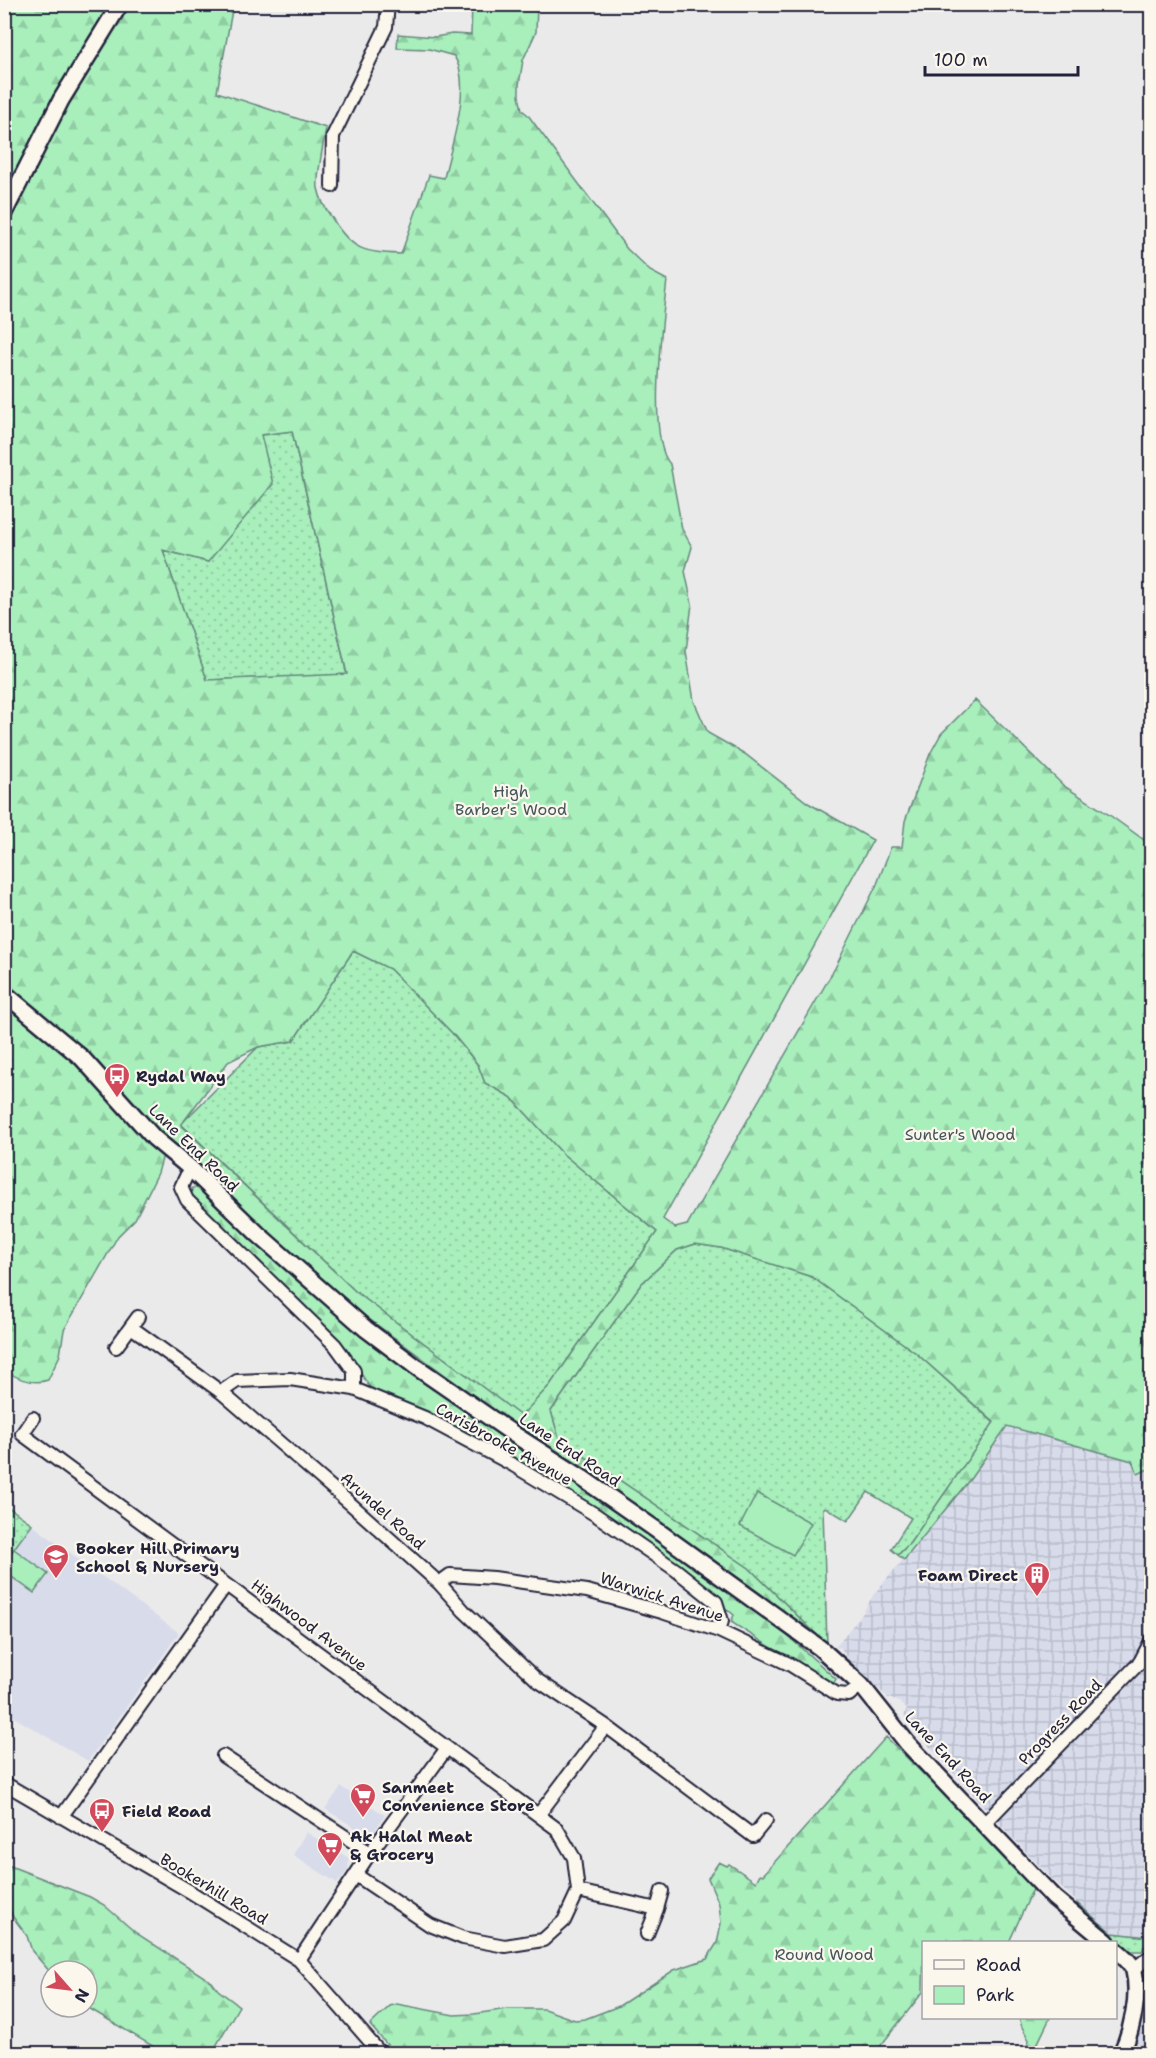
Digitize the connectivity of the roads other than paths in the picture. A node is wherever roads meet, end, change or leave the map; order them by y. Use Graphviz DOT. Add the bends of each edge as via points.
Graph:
graph roads {
  1 [pos="120,4"];
  2 [pos="387,4"];
  3 [pos="332,186"];
  4 [pos="4,213"];
  5 [pos="4,993"];
  6 [pos="190,1168"];
  7 [pos="116,1347"];
  8 [pos="354,1389"];
  9 [pos="221,1392"];
  10 [pos="33,1418"];
  11 [pos="439,1583"];
  12 [pos="226,1585"];
  13 [pos="719,1631"];
  14 [pos="1152,1639"];
  15 [pos="861,1685"];
  16 [pos="606,1726"];
  17 [pos="447,1748"];
  18 [pos="223,1756"];
  19 [pos="4,1783"];
  20 [pos="539,1814"];
  21 [pos="61,1818"];
  22 [pos="766,1820"];
  23 [pos="985,1823"];
  24 [pos="370,1853"];
  25 [pos="357,1875"];
  26 [pos="578,1891"];
  27 [pos="662,1891"];
  28 [pos="657,1909"];
  29 [pos="647,1934"];
  30 [pos="1106,1941"];
  31 [pos="1117,1951"];
  32 [pos="1152,1954"];
  33 [pos="299,1960"];
  34 [pos="1134,1969"];
  35 [pos="380,2053"];
  36 [pos="1121,2054"];
  1 -- 4 [label="street" via="62,100"];
  2 -- 3 [label="street" via="386,27 333,136"];
  5 -- 6 [label="street, Lane End Road" via="81,1058 154,1138"];
  6 -- 8 [label="street" via="181,1187 187,1200 334,1345 354,1371"];
  6 -- 15 [label="street, Lane End Road" via="366,1329 757,1602 820,1648"];
  7 -- 9 [label="street, Arundel Road" via="134,1322"];
  8 -- 9 [label="street, Carisbrooke Avenue" via="290,1379 237,1381"];
  8 -- 13 [label="street, Carisbrooke Avenue" via="425,1418 596,1515 716,1602 722,1621"];
  9 -- 11 [label="street, Arundel Road"];
  10 -- 12 [label="street, Highwood Avenue" via="22,1434"];
  11 -- 13 [label="street, Warwick Avenue" via="450,1575 587,1591"];
  11 -- 16 [label="street, Arundel Road" via="537,1680"];
  12 -- 17 [label="street, Highwood Avenue"];
  12 -- 21 [label="street"];
  13 -- 15 [label="street, Warwick Avenue" via="789,1664 837,1694 849,1695"];
  14 -- 23 [label="street, Progress Road" via="1140,1662"];
  15 -- 23 [label="street, Lane End Road" via="908,1744"];
  16 -- 20 [label="street"];
  16 -- 22 [label="street, Arundel Road" via="753,1836"];
  17 -- 20 [label="street, Highwood Avenue"];
  17 -- 24 [label="street"];
  18 -- 24 [label="street"];
  19 -- 21 [label="street, Bookerhill Road"];
  20 -- 26 [label="street, Highwood Avenue" via="557,1829 574,1858"];
  21 -- 33 [label="street, Bookerhill Road"];
  23 -- 30 [label="street, Lane End Road" via="1054,1898"];
  24 -- 25 [label="street"];
  25 -- 26 [label="street" via="430,1925 463,1938 505,1946 543,1940 564,1921"];
  25 -- 33 [label="street"];
  26 -- 28 [label="street"];
  27 -- 28 [label="street"];
  28 -- 29 [label="street"];
  31 -- 34 [label="street"];
  32 -- 34 [label="street"];
  33 -- 35 [label="street, Bookerhill Road"];
  34 -- 36 [label="street" via="1134,2011"];
}
